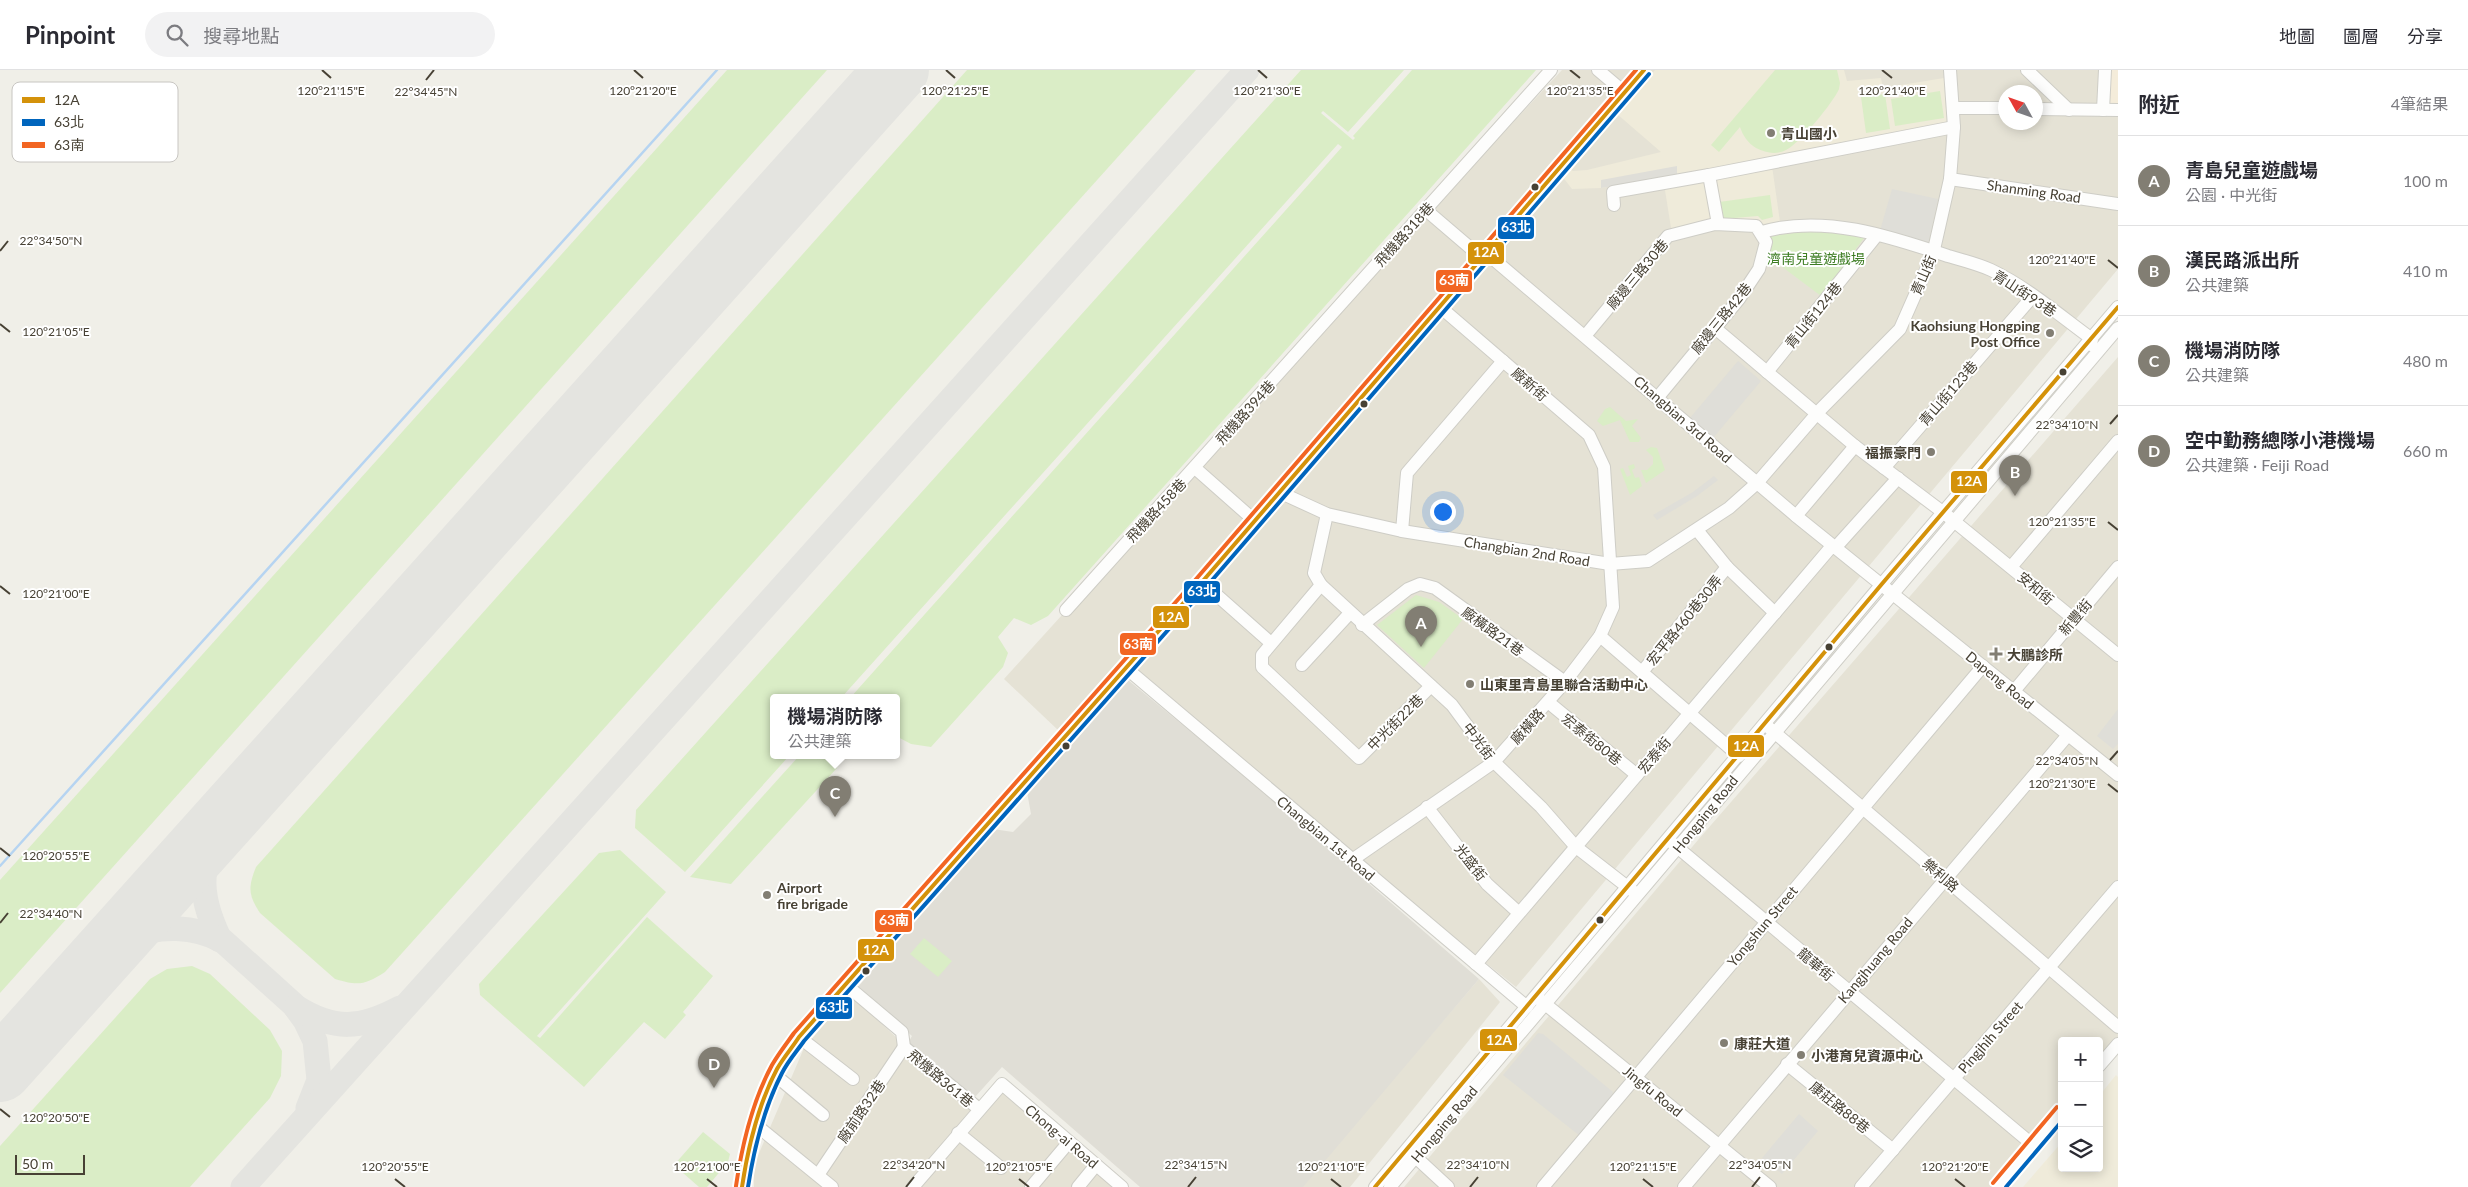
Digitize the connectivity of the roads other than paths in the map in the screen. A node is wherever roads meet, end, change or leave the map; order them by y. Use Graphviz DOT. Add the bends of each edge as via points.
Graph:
graph roads {
  1 [pos="1551,70"];
  2 [pos="1598,70"];
  3 [pos="1644,70"];
  4 [pos="1950,70"];
  5 [pos="2027,70"];
  6 [pos="2105,70"];
  7 [pos="1624,92"];
  8 [pos="1953,108"];
  9 [pos="1998,108"];
  10 [pos="2043,109"];
  11 [pos="2069,110"];
  12 [pos="2103,110"];
  13 [pos="2118,110"];
  14 [pos="1954,127"];
  15 [pos="1709,175"];
  16 [pos="1950,179"];
  17 [pos="2118,204"];
  18 [pos="1614,205"];
  19 [pos="1426,210"];
  20 [pos="1718,224"];
  21 [pos="1762,232"];
  22 [pos="1877,235"];
  23 [pos="1933,251"];
  24 [pos="1483,255"];
  25 [pos="2033,296"];
  26 [pos="1439,306"];
  27 [pos="2118,308"];
  28 [pos="1715,328"];
  29 [pos="2118,328"];
  30 [pos="1585,336"];
  31 [pos="2092,339"];
  32 [pos="1295,356"];
  33 [pos="2091,360"];
  34 [pos="1503,361"];
  35 [pos="1767,372"];
  36 [pos="1658,397"];
  37 [pos="1817,414"];
  38 [pos="2118,441"];
  39 [pos="1855,446"];
  40 [pos="1195,468"];
  41 [pos="1884,468"];
  42 [pos="1898,478"];
  43 [pos="1757,483"];
  44 [pos="1279,492"];
  45 [pos="1327,514"];
  46 [pos="1796,516"];
  47 [pos="1948,517"];
  48 [pos="1255,521"];
  49 [pos="1697,530"];
  50 [pos="1402,531"];
  51 [pos="1834,547"];
  52 [pos="1610,564"];
  53 [pos="1727,567"];
  54 [pos="2010,567"];
  55 [pos="2118,567"];
  56 [pos="1202,582"];
  57 [pos="1321,585"];
  58 [pos="1886,589"];
  59 [pos="1066,610"];
  60 [pos="1350,613"];
  61 [pos="1775,613"];
  62 [pos="2073,619"];
  63 [pos="1362,625"];
  64 [pos="1600,636"];
  65 [pos="1271,643"];
  66 [pos="2118,655"];
  67 [pos="1302,665"];
  68 [pos="1983,666"];
  69 [pos="1126,668"];
  70 [pos="1642,672"];
  71 [pos="1565,682"];
  72 [pos="1431,686"];
  73 [pos="2014,691"];
  74 [pos="1548,702"];
  75 [pos="1689,713"];
  76 [pos="1769,727"];
  77 [pos="2068,735"];
  78 [pos="1739,756"];
  79 [pos="1494,762"];
  80 [pos="1637,775"];
  81 [pos="2118,775"];
  82 [pos="1427,807"];
  83 [pos="1862,807"];
  84 [pos="1673,844"];
  85 [pos="1576,846"];
  86 [pos="1352,860"];
  87 [pos="1944,878"];
  88 [pos="2118,887"];
  89 [pos="1633,891"];
  90 [pos="1519,914"];
  91 [pos="1765,921"];
  92 [pos="1476,964"];
  93 [pos="2049,968"];
  94 [pos="845,984"];
  95 [pos="1849,991"];
  96 [pos="1540,1000"];
  97 [pos="1527,1007"];
  98 [pos="2118,1027"];
  99 [pos="800,1037"];
  100 [pos="2118,1044"];
  101 [pos="904,1047"];
  102 [pos="2103,1061"];
  103 [pos="1787,1064"];
  104 [pos="775,1075"];
  105 [pos="1636,1078"];
  106 [pos="1954,1078"];
  107 [pos="853,1079"];
  108 [pos="979,1109"];
  109 [pos="822,1115"];
  110 [pos="2058,1116"];
  111 [pos="756,1125"];
  112 [pos="958,1133"];
  113 [pos="1069,1142"];
  114 [pos="1719,1145"];
  115 [pos="2034,1145"];
  116 [pos="1892,1150"];
  117 [pos="1411,1153"];
  118 [pos="1096,1165"];
  119 [pos="1001,1168"];
  120 [pos="818,1175"];
  121 [pos="1118,1186"];
  122 [pos="742,1187"];
  123 [pos="832,1187"];
  124 [pos="913,1187"];
  125 [pos="1031,1187"];
  126 [pos="1078,1187"];
  127 [pos="1375,1187"];
  128 [pos="1390,1187"];
  129 [pos="1448,1187"];
  130 [pos="1543,1187"];
  131 [pos="1684,1187"];
  132 [pos="1770,1187"];
  133 [pos="1861,1187"];
  134 [pos="1998,1187"];
  1 -- 19 [label="street, 飛機路318巷"];
  2 -- 7 [label="street"];
  3 -- 7 [label="street"];
  4 -- 8 [label="street, 青山街"];
  5 -- 11 [label="street"];
  6 -- 12 [label="street"];
  7 -- 24 [label="street"];
  8 -- 9 [label="street"];
  8 -- 14 [label="street, 青山街"];
  10 -- 11 [label="street"];
  11 -- 12 [label="street"];
  12 -- 13 [label="street"];
  14 -- 15 [label="street"];
  14 -- 16 [label="street, 青山街"];
  15 -- 18 [label="street" via="1613,192"];
  15 -- 20 [label="street"];
  16 -- 17 [label="street, Shanming Road"];
  16 -- 23 [label="street, 青山街"];
  19 -- 24 [label="street, Changbian 3rd Road"];
  19 -- 32 [label="street, 飛機路318巷"];
  20 -- 21 [label="street, 廠邊三路30巷" via="1756,226"];
  20 -- 30 [label="street, 廠邊三路30巷" via="1668,236"];
  21 -- 22 [label="street, 廠邊三路30巷" via="1773,228 1828,226"];
  21 -- 28 [label="street, 廠邊三路42巷" via="1766,242 1758,269"];
  22 -- 23 [label="street, 廠邊三路30巷"];
  22 -- 35 [label="street, 青山街124巷"];
  23 -- 25 [label="street, 青山街93巷" via="1990,270"];
  23 -- 37 [label="street, 青山街" via="1900,329"];
  24 -- 26 [label="street"];
  24 -- 30 [label="street, Changbian 3rd Road"];
  25 -- 31 [label="street, 青山街93巷"];
  25 -- 41 [label="street, 青山街123巷"];
  26 -- 34 [label="street"];
  26 -- 44 [label="street"];
  27 -- 31 [label="street, Hongping Road"];
  28 -- 35 [label="street"];
  28 -- 36 [label="street, 廠邊三路42巷"];
  29 -- 33 [label="street, Hongping Road"];
  30 -- 36 [label="street, Changbian 3rd Road"];
  31 -- 33 [label="street"];
  31 -- 47 [label="street, Hongping Road"];
  32 -- 40 [label="street, 飛機路394巷"];
  33 -- 47 [label="street, Hongping Road"];
  34 -- 50 [label="street, 廠新街" via="1407,474"];
  34 -- 52 [label="street, 廠新街" via="1589,435 1604,467"];
  35 -- 37 [label="street"];
  36 -- 43 [label="street, Changbian 3rd Road"];
  37 -- 39 [label="street"];
  37 -- 43 [label="street, 青山街"];
  38 -- 54 [label="street, 安和街"];
  39 -- 41 [label="street"];
  39 -- 46 [label="street"];
  40 -- 48 [label="street"];
  40 -- 59 [label="street, 飛機路458巷"];
  41 -- 42 [label="street"];
  42 -- 47 [label="street"];
  42 -- 51 [label="street, 宏泰街"];
  43 -- 46 [label="street, Changbian 3rd Road"];
  43 -- 49 [label="street, Changbian 2nd Road"];
  44 -- 45 [label="street, Changbian 2nd Road"];
  44 -- 48 [label="street"];
  45 -- 50 [label="street, Changbian 2nd Road"];
  45 -- 57 [label="street" via="1314,573"];
  46 -- 51 [label="street, Changbian 3rd Road"];
  47 -- 54 [label="street"];
  47 -- 58 [label="street, Hongping Road"];
  48 -- 56 [label="street"];
  49 -- 52 [label="street, Changbian 2nd Road" via="1648,561"];
  49 -- 53 [label="street"];
  50 -- 52 [label="street, Changbian 2nd Road"];
  51 -- 58 [label="street, Changbian 3rd Road"];
  51 -- 61 [label="street, 宏泰街"];
  52 -- 64 [label="street, 廠橫路" via="1613,607"];
  53 -- 61 [label="street"];
  53 -- 70 [label="street, 宏平路460巷30弄"];
  54 -- 62 [label="street, 安和街"];
  55 -- 62 [label="street, 新豐街"];
  56 -- 65 [label="street"];
  56 -- 69 [label="street"];
  57 -- 60 [label="street, 中光街"];
  57 -- 65 [label="street"];
  58 -- 68 [label="street, Dapeng Road"];
  58 -- 76 [label="street, Hongping Road"];
  60 -- 63 [label="street, 中光街"];
  60 -- 67 [label="street"];
  61 -- 75 [label="street, 宏泰街"];
  62 -- 66 [label="street, 安和街"];
  62 -- 73 [label="street, 新豐街"];
  63 -- 71 [label="street, 廠橫路21巷" via="1408,589 1420,584 1435,588"];
  63 -- 72 [label="street, 中光街"];
  64 -- 70 [label="street"];
  64 -- 71 [label="street, 廠橫路"];
  65 -- 72 [label="street, 中光街22巷" via="1262,655 1266,673 1359,758"];
  68 -- 73 [label="street, Dapeng Road"];
  68 -- 83 [label="street, Yongshun Street"];
  69 -- 86 [label="street, Changbian 1st Road"];
  69 -- 94 [label="street"];
  70 -- 75 [label="street"];
  71 -- 74 [label="street, 廠橫路"];
  72 -- 79 [label="street, 中光街" via="1452,705"];
  73 -- 77 [label="street, Dapeng Road"];
  74 -- 79 [label="street, 廠橫路"];
  74 -- 80 [label="street, 宏泰街80巷"];
  75 -- 78 [label="street"];
  75 -- 80 [label="street, 宏泰街"];
  76 -- 78 [label="street, Hongping Road"];
  76 -- 83 [label="street, 樂利路"];
  76 -- 84 [label="street, Hongping Road"];
  77 -- 81 [label="street, Dapeng Road"];
  77 -- 87 [label="street, Kangjhuang Road"];
  78 -- 84 [label="street, Hongping Road"];
  79 -- 82 [label="street, 廠橫路"];
  79 -- 85 [label="street, 中光街"];
  80 -- 85 [label="street, 宏泰街"];
  82 -- 86 [label="street, 廠橫路"];
  82 -- 90 [label="street, 光盛街" via="1487,884"];
  83 -- 87 [label="street, 樂利路"];
  83 -- 91 [label="street, Yongshun Street"];
  84 -- 89 [label="street, Hongping Road"];
  84 -- 91 [label="street, 龍華街"];
  85 -- 89 [label="street, 中光街"];
  85 -- 90 [label="street, 宏泰街"];
  86 -- 92 [label="street, Changbian 1st Road"];
  87 -- 93 [label="street, 樂利路"];
  87 -- 95 [label="street, Kangjhuang Road"];
  88 -- 93 [label="street, Pingjhih Street"];
  89 -- 96 [label="street, Hongping Road"];
  90 -- 92 [label="street, 宏泰街"];
  91 -- 95 [label="street, 龍華街"];
  91 -- 105 [label="street, Yongshun Street"];
  92 -- 97 [label="street, Changbian 1st Road"];
  93 -- 98 [label="street, 樂利路"];
  93 -- 106 [label="street, Pingjhih Street"];
  94 -- 99 [label="street"];
  94 -- 101 [label="street, 飛機路361巷" via="902,1032"];
  95 -- 103 [label="street, Kangjhuang Road"];
  95 -- 106 [label="street, 龍華街"];
  96 -- 97 [label="street, Hongping Road"];
  96 -- 105 [label="street, Jingfu Road"];
  96 -- 117 [label="street, Hongping Road"];
  97 -- 117 [label="street, Hongping Road"];
  99 -- 104 [label="street"];
  99 -- 107 [label="street"];
  100 -- 102 [label="street"];
  101 -- 108 [label="street, 飛機路361巷"];
  101 -- 120 [label="street, 廠前路32巷"];
  103 -- 114 [label="street, Kangjhuang Road"];
  103 -- 116 [label="street, 康莊路88巷"];
  104 -- 109 [label="street"];
  104 -- 111 [label="street"];
  105 -- 114 [label="street, Jingfu Road"];
  105 -- 130 [label="street, Yongshun Street"];
  106 -- 115 [label="street, 龍華街"];
  106 -- 116 [label="street, Pingjhih Street"];
  108 -- 112 [label="street"];
  108 -- 113 [label="street, Chong-ai Road" via="1002,1084"];
  110 -- 115 [label="street"];
  111 -- 120 [label="street"];
  111 -- 122 [label="street"];
  112 -- 119 [label="street"];
  112 -- 124 [label="street"];
  113 -- 118 [label="street, Chong-ai Road"];
  113 -- 125 [label="street"];
  114 -- 131 [label="street, Kangjhuang Road"];
  114 -- 132 [label="street, Jingfu Road"];
  115 -- 134 [label="street"];
  116 -- 133 [label="street, Pingjhih Street"];
  117 -- 127 [label="street, Hongping Road"];
  117 -- 128 [label="street, Hongping Road"];
  117 -- 129 [label="street"];
  118 -- 121 [label="street, Chong-ai Road"];
  118 -- 126 [label="street"];
  120 -- 123 [label="street"];
}
